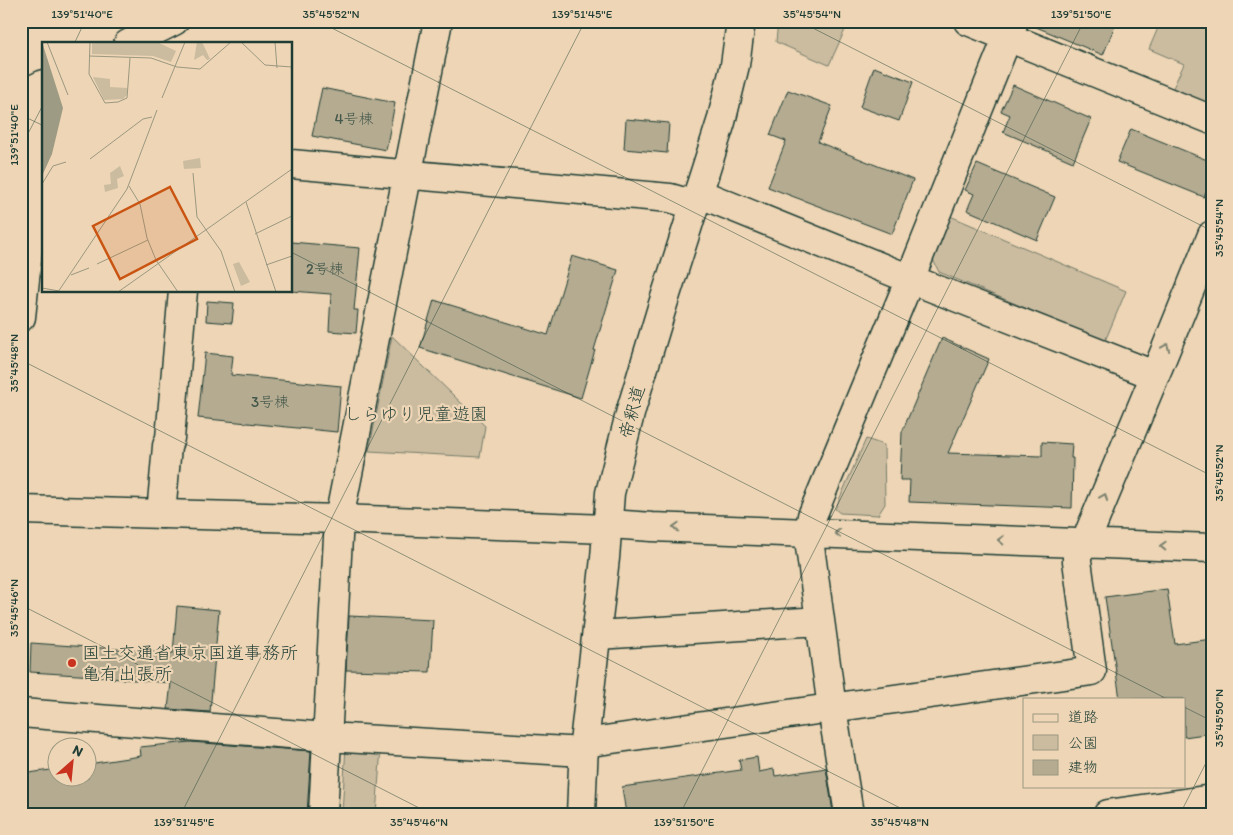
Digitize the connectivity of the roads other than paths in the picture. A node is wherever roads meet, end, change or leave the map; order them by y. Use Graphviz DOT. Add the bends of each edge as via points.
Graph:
graph roads {
  1 [pos="174,21"];
  2 [pos="438,21"];
  3 [pos="741,21"];
  4 [pos="968,21"];
  5 [pos="1011,29"];
  6 [pos="132,42"];
  7 [pos="30,91"];
  8 [pos="1212,120"];
  9 [pos="42,139"];
  10 [pos="292,164"];
  11 [pos="408,174"];
  12 [pos="696,199"];
  13 [pos="1212,235"];
  14 [pos="910,279"];
  15 [pos="182,292"];
  16 [pos="21,317"];
  17 [pos="1154,376"];
  18 [pos="21,510"];
  19 [pos="161,514"];
  20 [pos="340,519"];
  21 [pos="608,526"];
  22 [pos="809,532"];
  23 [pos="1083,543"];
  24 [pos="1212,548"];
  25 [pos="820,620"];
  26 [pos="597,635"];
  27 [pos="832,708"];
  28 [pos="21,713"];
  29 [pos="328,737"];
  30 [pos="584,747"];
  31 [pos="1212,799"];
  32 [pos="324,814"];
  33 [pos="581,814"];
  34 [pos="849,814"];
  35 [pos="1108,814"];
  1 -- 6 [label="main road"];
  2 -- 11 [label="main road"];
  3 -- 12 [label="main road, 帝釈道" via="729,93"];
  4 -- 5 [label="main road"];
  5 -- 8 [label="main road"];
  5 -- 14 [label="main road"];
  7 -- 9 [label="main road" via="42,119"];
  9 -- 16 [label="main road"];
  10 -- 11 [label="main road"];
  11 -- 12 [label="main road"];
  11 -- 20 [label="main road"];
  12 -- 14 [label="main road"];
  12 -- 21 [label="main road, 帝釈道" via="632,410 610,493"];
  17 -- 13 [label="main road, one-way"];
  14 -- 17 [label="main road"];
  14 -- 22 [label="main road" via="812,516"];
  15 -- 19 [label="main road"];
  23 -- 17 [label="main road, one-way"];
  18 -- 19 [label="main road"];
  19 -- 20 [label="main road"];
  20 -- 21 [label="main road" via="606,529"];
  20 -- 29 [label="main road"];
  22 -- 21 [label="main road, one-way"];
  21 -- 26 [label="main road, 帝釈道"];
  23 -- 22 [label="main road, one-way"];
  22 -- 25 [label="main road"];
  24 -- 23 [label="main road, one-way"];
  23 -- 27 [label="main road" via="1077,561 1092,671"];
  25 -- 26 [label="main road"];
  25 -- 27 [label="main road"];
  26 -- 30 [label="main road, 帝釈道"];
  27 -- 30 [label="main road"];
  27 -- 34 [label="main road"];
  28 -- 29 [label="main road"];
  29 -- 30 [label="main road"];
  29 -- 32 [label="main road"];
  30 -- 33 [label="main road, 帝釈道"];
  31 -- 35 [label="main road"];
}
